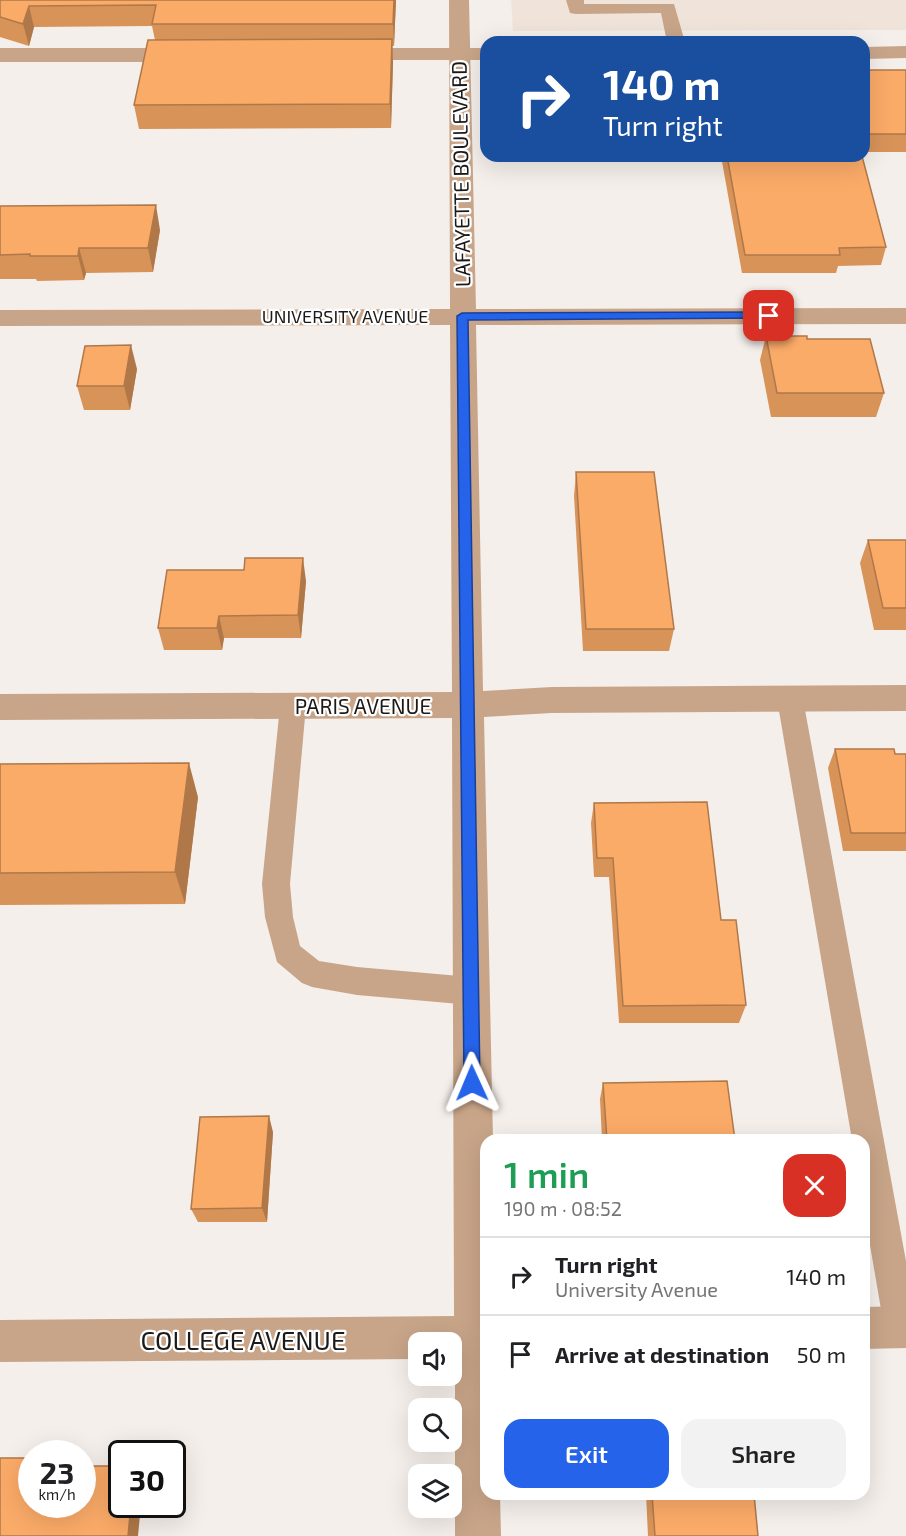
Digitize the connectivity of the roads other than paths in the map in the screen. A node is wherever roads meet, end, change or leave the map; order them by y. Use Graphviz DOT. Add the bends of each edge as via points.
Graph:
graph roads {
  1 [pos="459,0"];
  2 [pos="575,0"];
  3 [pos="667,4"];
  4 [pos="675,36"];
  5 [pos="870,52"];
  6 [pos="906,52"];
  7 [pos="327,54"];
  8 [pos="473,54"];
  9 [pos="0,55"];
  10 [pos="210,55"];
  11 [pos="462,316"];
  12 [pos="906,316"];
  13 [pos="0,318"];
  14 [pos="906,698"];
  15 [pos="790,699"];
  16 [pos="467,705"];
  17 [pos="294,706"];
  18 [pos="0,707"];
  19 [pos="471,991"];
  20 [pos="859,1134"];
  21 [pos="870,1201"];
  22 [pos="480,1303"];
  23 [pos="890,1327"];
  24 [pos="480,1338"];
  25 [pos="0,1341"];
  26 [pos="480,1404"];
  27 [pos="478,1536"];
  1 -- 8 [label="street, LAFAYETTE BOULEVARD"];
  2 -- 3 [label="lane" via="576,9"];
  3 -- 4 [label="lane"];
  5 -- 6 [label="street"];
  7 -- 8 [label="street"];
  8 -- 11 [label="street, LAFAYETTE BOULEVARD"];
  9 -- 10 [label="street"];
  11 -- 12 [label="street, UNIVERSITY AVENUE"];
  11 -- 13 [label="street, UNIVERSITY AVENUE"];
  11 -- 16 [label="street, LAFAYETTE BOULEVARD"];
  14 -- 15 [label="street, PARIS AVENUE"];
  15 -- 16 [label="street, PARIS AVENUE" via="552,700"];
  15 -- 20 [label="lane"];
  16 -- 17 [label="street, PARIS AVENUE"];
  16 -- 19 [label="street, LAFAYETTE BOULEVARD"];
  17 -- 18 [label="street, PARIS AVENUE"];
  17 -- 19 [label="lane" via="276,884 287,953 312,973"];
  19 -- 22 [label="street, LAFAYETTE BOULEVARD"];
  21 -- 23 [label="lane"];
  24 -- 25 [label="street, COLLEGE AVENUE"];
  26 -- 27 [label="street, LAFAYETTE BOULEVARD"];
}
